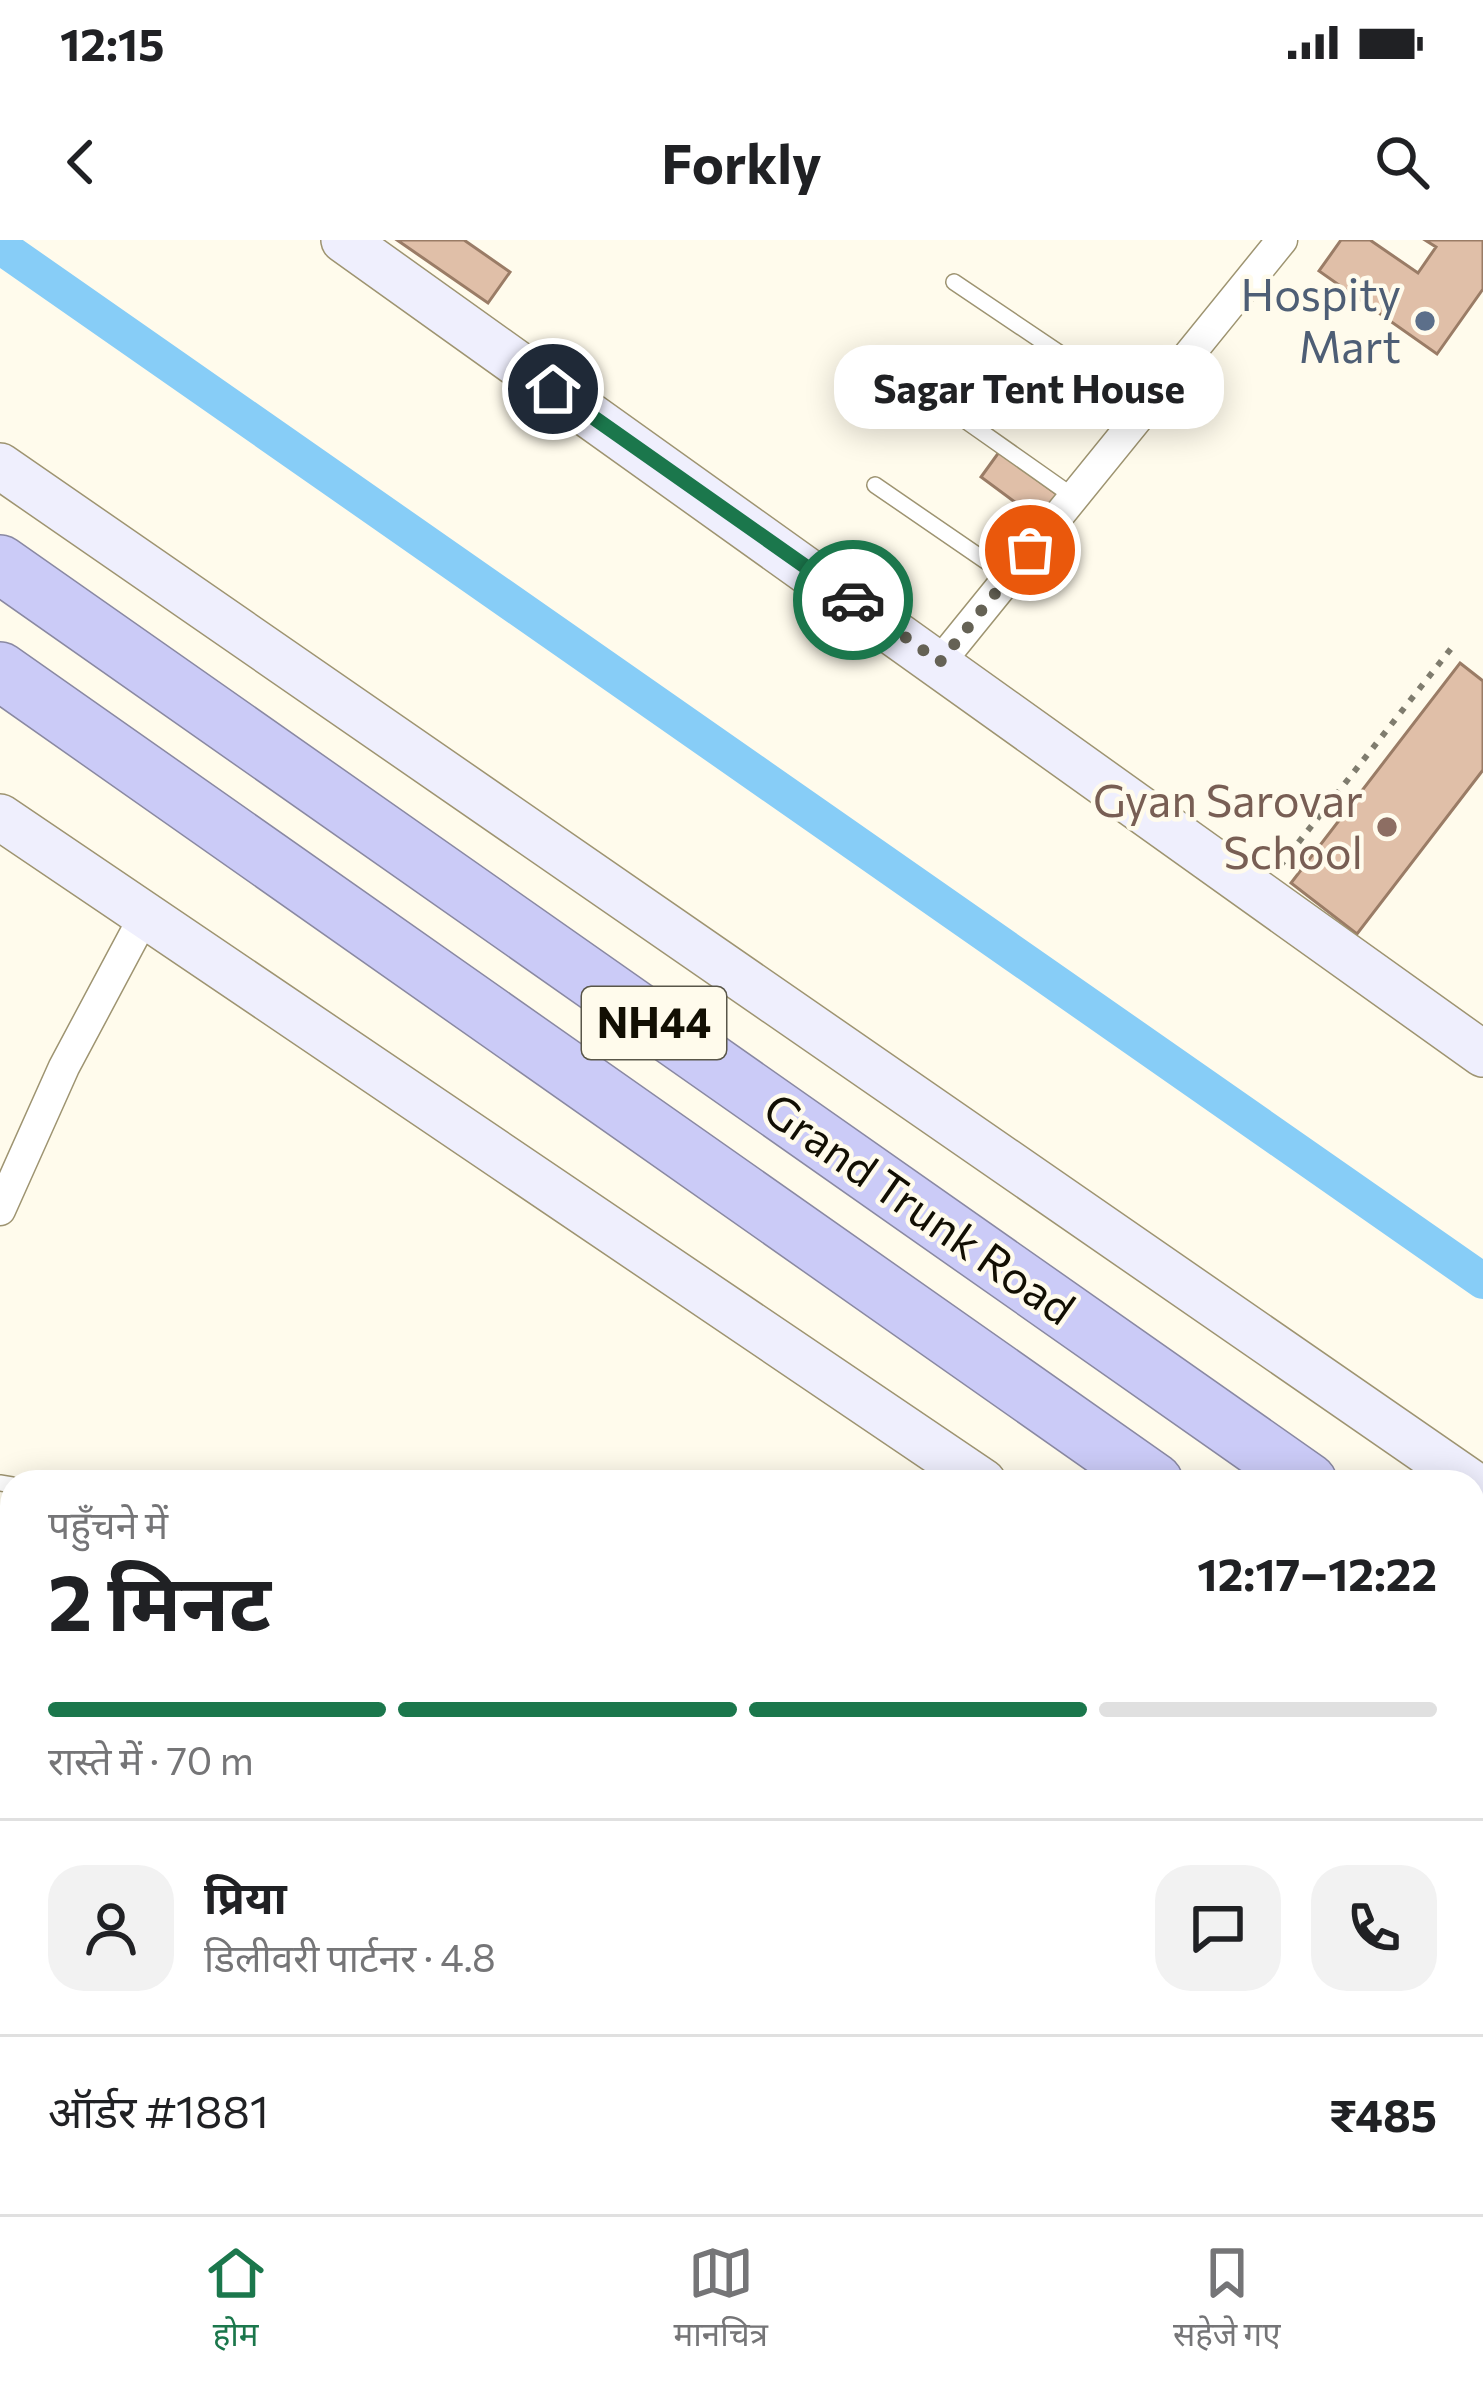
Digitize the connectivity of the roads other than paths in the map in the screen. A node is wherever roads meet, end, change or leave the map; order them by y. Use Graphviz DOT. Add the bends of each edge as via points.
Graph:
graph roads {
  1 [pos="344,240"];
  2 [pos="1282,240"];
  3 [pos="954,281"];
  4 [pos="939,402"];
  5 [pos="1144,410"];
  6 [pos="0,466"];
  7 [pos="875,485"];
  8 [pos="1074,497"];
  9 [pos="0,564"];
  10 [pos="1009,577"];
  11 [pos="940,662"];
  12 [pos="0,671"];
  13 [pos="0,817"];
  14 [pos="145,915"];
  15 [pos="1483,1054"];
  16 [pos="0,1210"];
  17 [pos="965,1470"];
  18 [pos="1137,1470"];
  19 [pos="1291,1470"];
  20 [pos="1452,1470"];
  1 -- 11 [label="main road"];
  2 -- 5 [label="street"];
  3 -- 5 [label="lane"];
  4 -- 8 [label="lane"];
  5 -- 8 [label="street"];
  6 -- 20 [label="main road"];
  7 -- 10 [label="lane"];
  8 -- 10 [label="street"];
  9 -- 19 [label="highway, Grand Trunk Road / NH44"];
  10 -- 11 [label="street"];
  11 -- 15 [label="main road"];
  12 -- 18 [label="highway, Grand Trunk Road / NH44"];
  13 -- 14 [label="main road"];
  14 -- 16 [label="street"];
  14 -- 17 [label="main road"];
}
